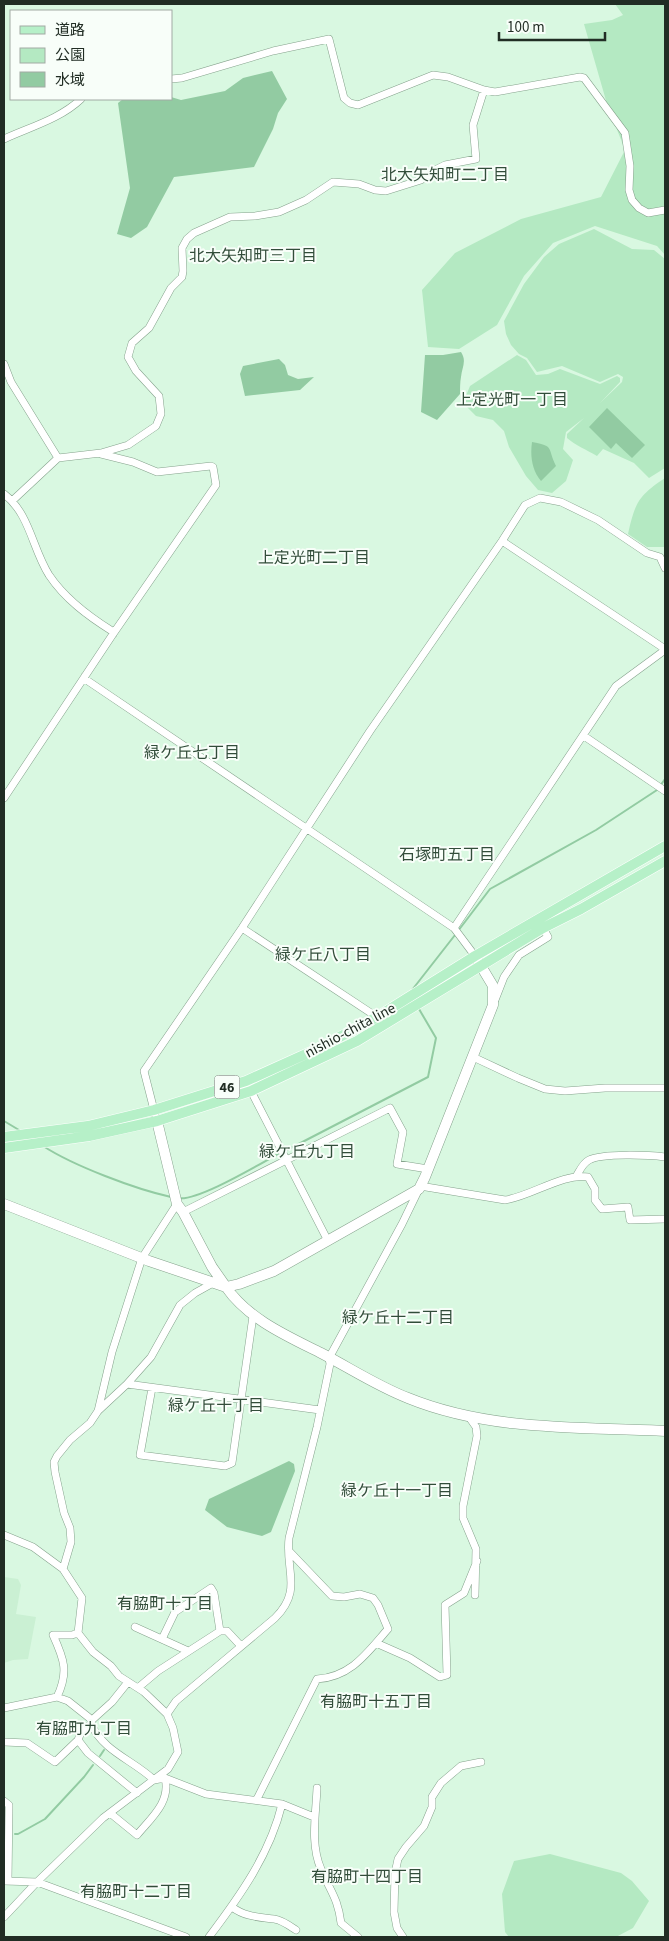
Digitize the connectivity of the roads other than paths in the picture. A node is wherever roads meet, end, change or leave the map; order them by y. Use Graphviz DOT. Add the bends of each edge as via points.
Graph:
graph roads {
  1 [pos="172,79"];
  2 [pos="484,90"];
  3 [pos="79,100"];
  4 [pos="4,138"];
  5 [pos="665,210"];
  6 [pos="4,364"];
  7 [pos="101,454"];
  8 [pos="58,458"];
  9 [pos="4,494"];
  10 [pos="12,500"];
  11 [pos="502,541"];
  12 [pos="665,568"];
  13 [pos="113,634"];
  14 [pos="665,650"];
  15 [pos="85,676"];
  16 [pos="584,736"];
  17 [pos="665,792"];
  18 [pos="4,798"];
  19 [pos="306,828"];
  20 [pos="665,846"];
  21 [pos="665,861"];
  22 [pos="242,928"];
  23 [pos="454,928"];
  24 [pos="543,928"];
  25 [pos="475,956"];
  26 [pos="481,965"];
  27 [pos="414,1000"];
  28 [pos="493,1005"];
  29 [pos="377,1017"];
  30 [pos="473,1057"];
  31 [pos="665,1088"];
  32 [pos="251,1091"];
  33 [pos="154,1110"];
  34 [pos="158,1121"];
  35 [pos="4,1137"];
  36 [pos="31,1139"];
  37 [pos="4,1148"];
  38 [pos="665,1157"];
  39 [pos="285,1159"];
  40 [pos="428,1169"];
  41 [pos="577,1175"];
  42 [pos="419,1188"];
  43 [pos="178,1203"];
  44 [pos="4,1204"];
  45 [pos="665,1219"];
  46 [pos="328,1241"];
  47 [pos="142,1258"];
  48 [pos="213,1283"];
  49 [pos="226,1287"];
  50 [pos="254,1316"];
  51 [pos="329,1358"];
  52 [pos="127,1384"];
  53 [pos="152,1388"];
  54 [pos="241,1400"];
  55 [pos="320,1410"];
  56 [pos="98,1411"];
  57 [pos="468,1417"];
  58 [pos="665,1431"];
  59 [pos="4,1535"];
  60 [pos="288,1551"];
  61 [pos="477,1561"];
  62 [pos="63,1568"];
  63 [pos="475,1595"];
  64 [pos="135,1627"];
  65 [pos="220,1631"];
  66 [pos="78,1632"];
  67 [pos="162,1638"];
  68 [pos="376,1643"];
  69 [pos="241,1646"];
  70 [pos="188,1651"];
  71 [pos="128,1682"];
  72 [pos="139,1688"];
  73 [pos="57,1697"];
  74 [pos="4,1708"];
  75 [pos="167,1714"];
  76 [pos="92,1722"];
  77 [pos="78,1740"];
  78 [pos="4,1742"];
  79 [pos="481,1762"];
  80 [pos="165,1778"];
  81 [pos="154,1780"];
  82 [pos="317,1788"];
  83 [pos="137,1793"];
  84 [pos="257,1799"];
  85 [pos="4,1801"];
  86 [pos="282,1804"];
  87 [pos="110,1813"];
  88 [pos="314,1817"];
  89 [pos="6,1881"];
  90 [pos="37,1882"];
  91 [pos="232,1906"];
  92 [pos="4,1917"];
  93 [pos="296,1930"];
  94 [pos="186,1937"];
  95 [pos="209,1937"];
  96 [pos="358,1937"];
  97 [pos="403,1937"];
  1 -- 2 [label="street" via="329,38 344,98 350,103 364,103 433,75"];
  2 -- 5 [label="street" via="502,91 584,78 625,133 632,200 648,213"];
  2 -- 7 [label="street" via="473,125 476,159 446,165 421,180 386,191 333,182 279,212 230,217 187,239 182,248 182,277 149,328 132,343 128,357 159,396 158,422 128,445"];
  3 -- 4 [label="street" via="59,115"];
  6 -- 8 [label="street" via="11,382"];
  7 -- 8 [label="street"];
  7 -- 13 [label="street" via="157,472 212,466 216,486"];
  8 -- 10 [label="street"];
  9 -- 10 [label="street"];
  10 -- 13 [label="street" via="48,574 70,600"];
  11 -- 12 [label="street" via="525,505 540,498 561,502 598,520 648,554 660,557"];
  11 -- 14 [label="street"];
  11 -- 19 [label="street"];
  13 -- 15 [label="street"];
  14 -- 16 [label="street" via="616,686"];
  15 -- 18 [label="street"];
  15 -- 19 [label="street"];
  16 -- 17 [label="street"];
  16 -- 23 [label="street"];
  19 -- 22 [label="street"];
  19 -- 23 [label="street"];
  20 -- 25 [label="main road, nishio-chita line / 46"];
  21 -- 24 [label="main road, nishio-chita line / 46"];
  22 -- 29 [label="street"];
  22 -- 33 [label="street" via="144,1071"];
  23 -- 25 [label="street"];
  24 -- 26 [label="main road, nishio-chita line / 46"];
  24 -- 28 [label="street" via="548,937 519,955 504,977"];
  25 -- 26 [label="street"];
  25 -- 27 [label="main road, nishio-chita line / 46"];
  26 -- 27 [label="main road, nishio-chita line / 46"];
  26 -- 28 [label="street" via="493,986"];
  27 -- 29 [label="main road, nishio-chita line / 46"];
  27 -- 32 [label="main road, nishio-chita line / 46" via="357,1041"];
  28 -- 30 [label="street"];
  29 -- 33 [label="main road, nishio-chita line / 46" via="317,1049 246,1080"];
  30 -- 31 [label="street" via="545,1089 565,1092"];
  30 -- 40 [label="street"];
  32 -- 34 [label="main road, nishio-chita line / 46"];
  32 -- 39 [label="street"];
  33 -- 34 [label="street"];
  33 -- 36 [label="main road, nishio-chita line / 46"];
  34 -- 36 [label="main road, nishio-chita line / 46" via="89,1136 44,1142"];
  34 -- 43 [label="street"];
  35 -- 36 [label="main road, nishio-chita line / 46" via="18,1135"];
  36 -- 37 [label="main road, nishio-chita line / 46"];
  38 -- 41 [label="street" via="622,1155 590,1160"];
  39 -- 40 [label="street" via="390,1108 403,1132 397,1164"];
  39 -- 43 [label="street"];
  39 -- 46 [label="street"];
  40 -- 42 [label="street"];
  41 -- 42 [label="street" via="505,1200"];
  41 -- 45 [label="street" via="588,1177 595,1189 595,1200 602,1209 628,1207 630,1220"];
  42 -- 46 [label="street"];
  42 -- 51 [label="street"];
  43 -- 47 [label="street"];
  43 -- 49 [label="street"];
  44 -- 47 [label="street"];
  46 -- 49 [label="street" via="274,1271"];
  47 -- 48 [label="street"];
  47 -- 56 [label="street" via="112,1352"];
  48 -- 49 [label="street"];
  48 -- 52 [label="street" via="180,1304 151,1357"];
  49 -- 50 [label="street"];
  50 -- 51 [label="street"];
  50 -- 54 [label="street"];
  51 -- 55 [label="street"];
  51 -- 57 [label="street" via="409,1398"];
  52 -- 53 [label="street"];
  52 -- 56 [label="street"];
  53 -- 54 [label="street"];
  53 -- 54 [label="street" via="140,1456 225,1466 232,1463"];
  54 -- 55 [label="street"];
  55 -- 60 [label="street"];
  56 -- 62 [label="street" via="54,1462 70,1528 71,1542"];
  57 -- 58 [label="street" via="522,1424"];
  57 -- 61 [label="street" via="478,1436 464,1497 463,1518 476,1549"];
  59 -- 62 [label="street" via="32,1547"];
  60 -- 68 [label="street" via="332,1596 360,1594 376,1601 388,1629"];
  60 -- 69 [label="street" via="292,1588 289,1601 275,1618"];
  61 -- 63 [label="street"];
  61 -- 68 [label="street" via="466,1590 445,1606 447,1675 440,1677 410,1658"];
  62 -- 66 [label="street" via="82,1598"];
  64 -- 67 [label="street"];
  65 -- 67 [label="street" via="214,1594 210,1588 175,1612"];
  65 -- 69 [label="street" via="227,1631"];
  65 -- 70 [label="street"];
  66 -- 71 [label="street" via="93,1652"];
  66 -- 73 [label="street" via="53,1635 64,1662 65,1676"];
  67 -- 70 [label="street"];
  68 -- 84 [label="street" via="342,1674 317,1679"];
  69 -- 75 [label="street" via="176,1702"];
  70 -- 72 [label="street" via="158,1670"];
  71 -- 72 [label="street"];
  71 -- 76 [label="street"];
  72 -- 75 [label="street"];
  73 -- 74 [label="street"];
  73 -- 76 [label="street" via="74,1705"];
  75 -- 81 [label="street" via="178,1752 168,1769"];
  76 -- 77 [label="street" via="81,1732"];
  76 -- 81 [label="street" via="106,1747 140,1767"];
  77 -- 78 [label="street" via="55,1762 27,1743"];
  77 -- 83 [label="street" via="88,1754"];
  79 -- 97 [label="street" via="461,1766 441,1783 432,1797 432,1807 424,1826 398,1859 394,1912 397,1928"];
  80 -- 81 [label="street"];
  80 -- 84 [label="street" via="206,1794"];
  80 -- 87 [label="street" via="167,1786 163,1806 137,1835"];
  81 -- 83 [label="street"];
  82 -- 88 [label="street"];
  83 -- 87 [label="street"];
  84 -- 86 [label="street"];
  85 -- 89 [label="street" via="9,1805"];
  86 -- 88 [label="street"];
  86 -- 91 [label="street" via="271,1839"];
  87 -- 90 [label="street"];
  88 -- 96 [label="street" via="320,1869 338,1904 341,1923"];
  89 -- 90 [label="street"];
  90 -- 92 [label="street"];
  90 -- 94 [label="street"];
  91 -- 93 [label="street" via="240,1913 276,1919"];
  91 -- 95 [label="street"];
}
